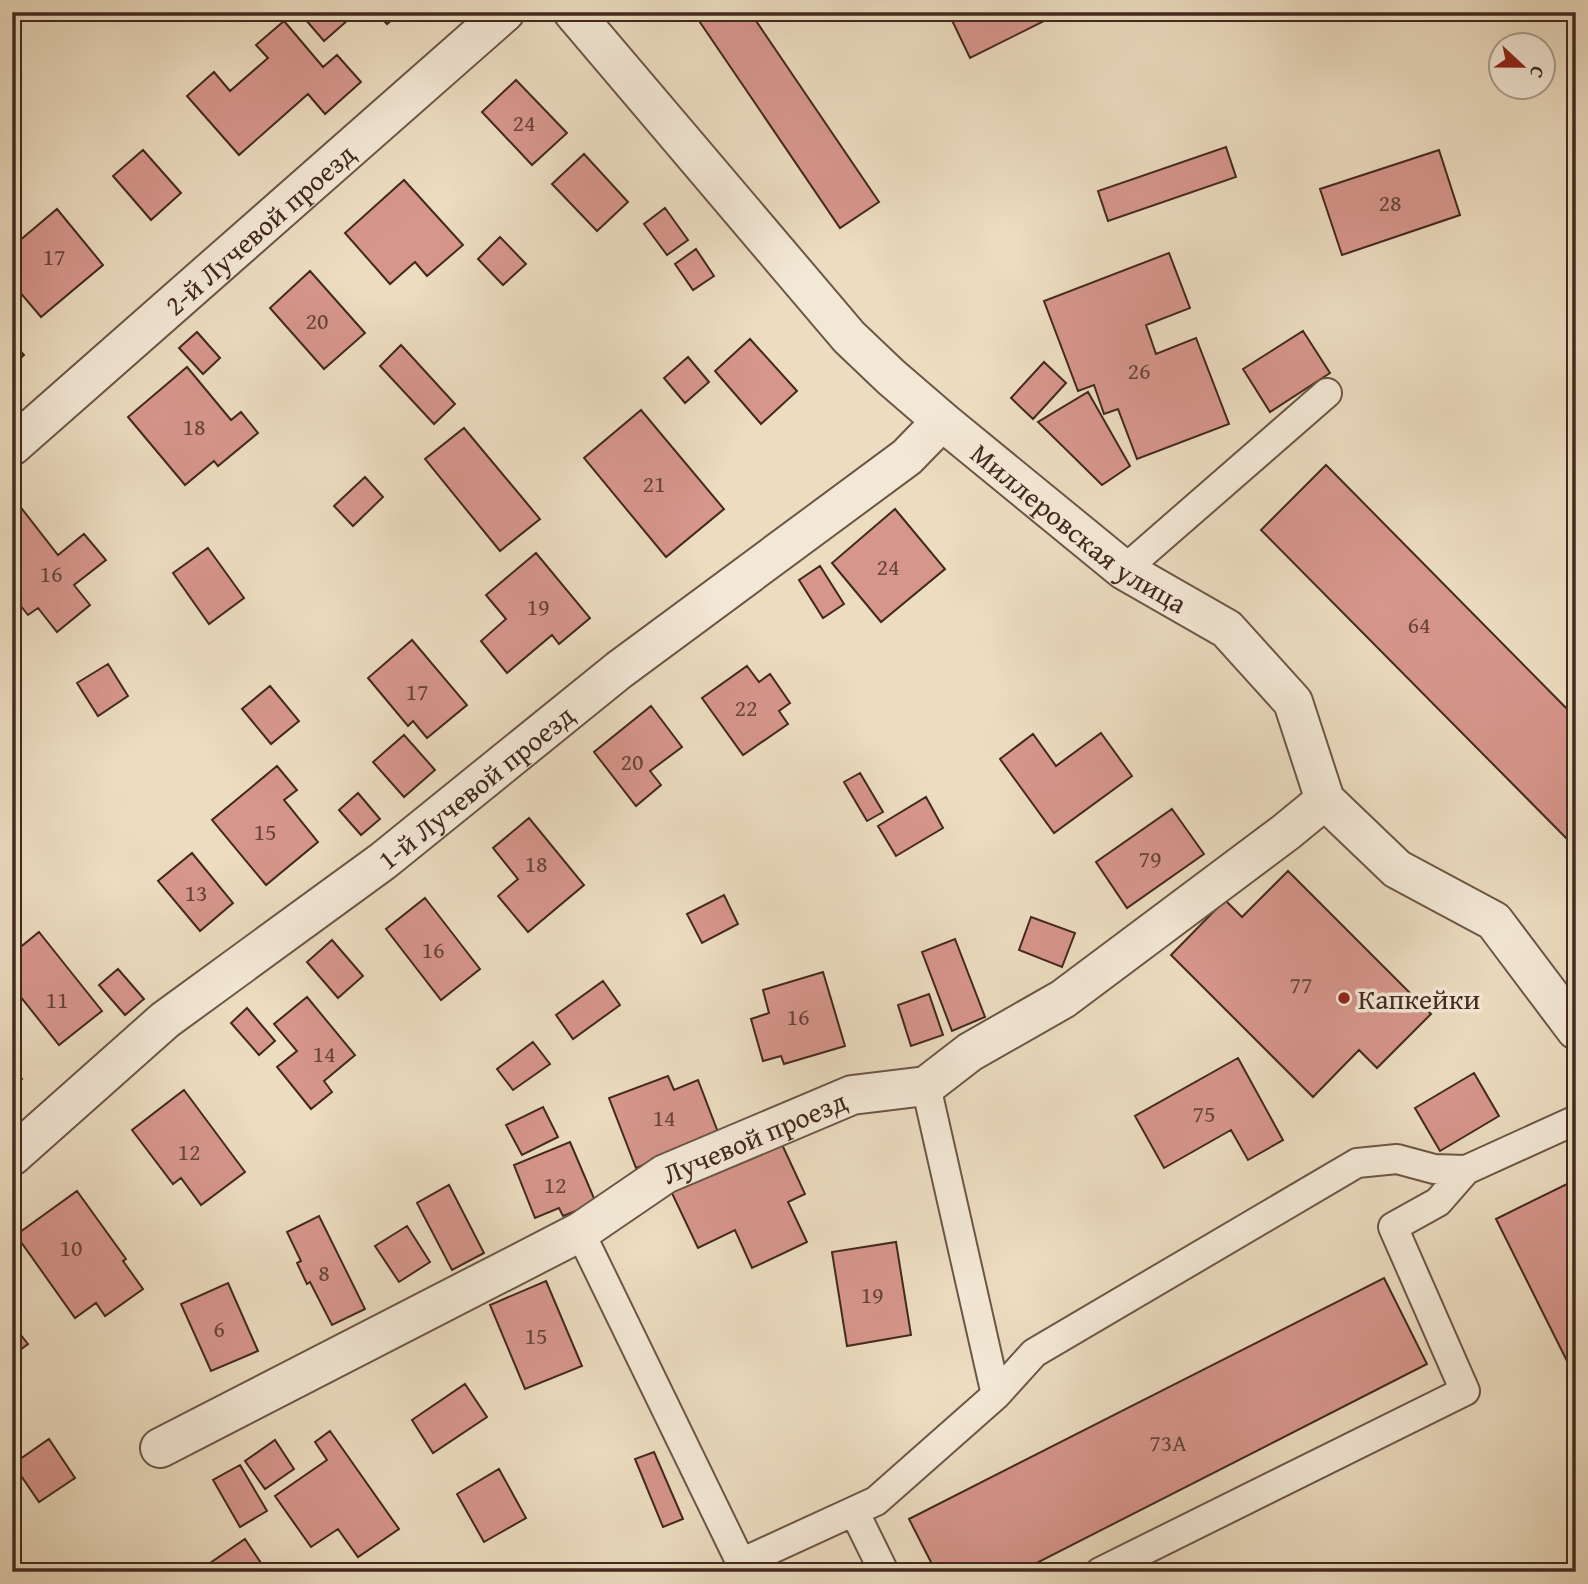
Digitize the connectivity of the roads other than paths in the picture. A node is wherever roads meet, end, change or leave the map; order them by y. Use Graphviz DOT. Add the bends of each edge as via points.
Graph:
graph roads {
  1 [pos="505,12"];
  2 [pos="573,12"];
  3 [pos="1327,393"];
  4 [pos="942,421"];
  5 [pos="12,446"];
  6 [pos="1124,570"];
  7 [pos="1325,800"];
  8 [pos="1576,1030"];
  9 [pos="926,1086"];
  10 [pos="1576,1120"];
  11 [pos="12,1156"];
  12 [pos="1466,1170"];
  13 [pos="580,1232"];
  14 [pos="996,1395"];
  15 [pos="160,1448"];
  16 [pos="854,1511"];
  17 [pos="884,1572"];
  18 [pos="1100,1572"];
  1 -- 5 [label="street, 2-й Лучевой проезд"];
  2 -- 4 [label="street, Миллеровская улица" via="849,337"];
  3 -- 6 [label="lane"];
  4 -- 6 [label="street, Миллеровская улица"];
  4 -- 11 [label="street, 1-й Лучевой проезд" via="907,457 619,670 383,860 165,1020"];
  6 -- 7 [label="street, Миллеровская улица" via="1227,629 1293,702"];
  7 -- 8 [label="street, Миллеровская улица" via="1397,869 1494,921"];
  7 -- 9 [label="street" via="1063,999 970,1052"];
  9 -- 13 [label="street, Лучевой проезд" via="852,1095 665,1174"];
  9 -- 14 [label="lane"];
  10 -- 12 [label="lane"];
  12 -- 14 [label="lane" via="1434,1169 1397,1159 1357,1163 1034,1353"];
  12 -- 18 [label="lane" via="1438,1202 1393,1227 1465,1391"];
  13 -- 15 [label="street, Лучевой проезд"];
  13 -- 16 [label="lane" via="741,1563"];
  14 -- 16 [label="lane" via="876,1501"];
  16 -- 17 [label="lane"];
}
